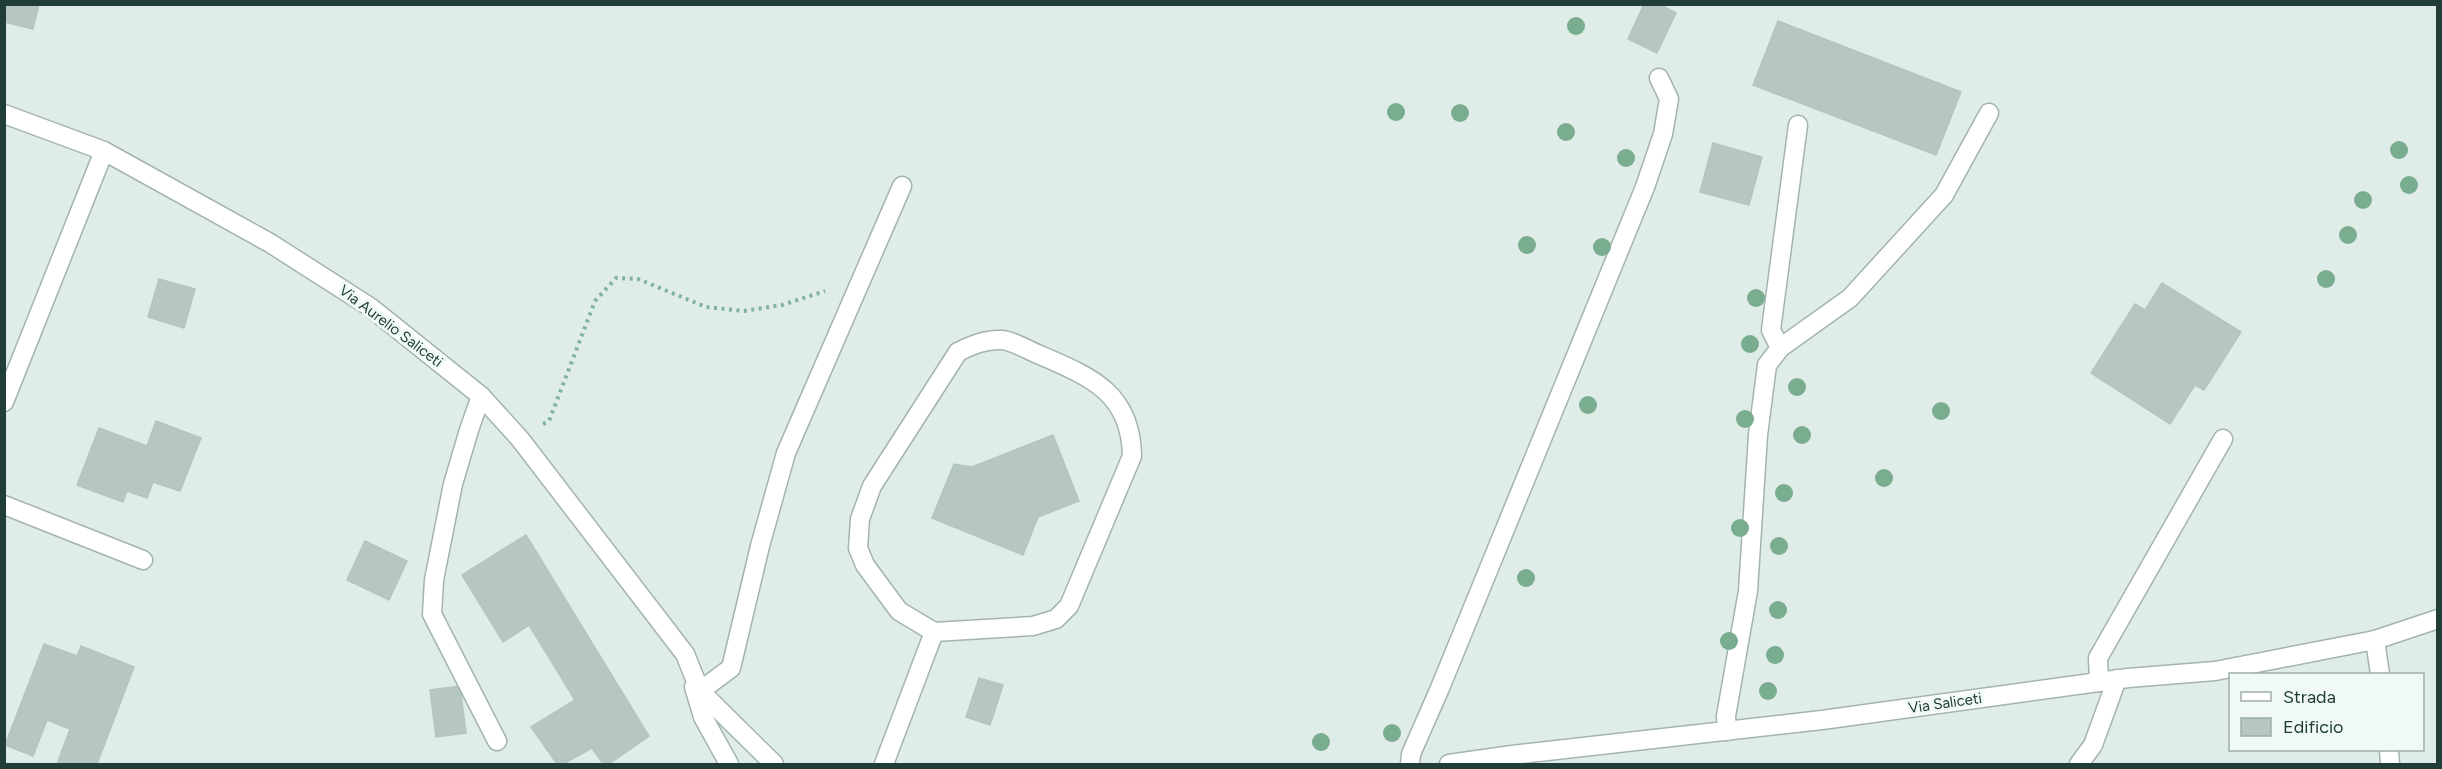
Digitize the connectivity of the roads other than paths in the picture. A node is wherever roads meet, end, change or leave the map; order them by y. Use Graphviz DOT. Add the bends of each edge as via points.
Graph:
graph roads {
  1 [pos="1659,78"];
  2 [pos="1989,113"];
  3 [pos="4,114"];
  4 [pos="1798,125"];
  5 [pos="105,151"];
  6 [pos="902,186"];
  7 [pos="1780,348"];
  8 [pos="482,396"];
  9 [pos="4,402"];
  10 [pos="2223,439"];
  11 [pos="4,505"];
  12 [pos="143,560"];
  13 [pos="2438,619"];
  14 [pos="934,632"];
  15 [pos="2375,640"];
  16 [pos="685,654"];
  17 [pos="2380,673"];
  18 [pos="2118,679"];
  19 [pos="2098,682"];
  20 [pos="700,691"];
  21 [pos="1727,731"];
  22 [pos="497,741"];
  23 [pos="729,765"];
  24 [pos="774,765"];
  25 [pos="884,765"];
  26 [pos="1410,765"];
  27 [pos="1449,765"];
  28 [pos="2079,765"];
  1 -- 26 [label="street" via="1669,99 1663,134 1645,187 1411,754"];
  2 -- 7 [label="street" via="1944,195 1850,298"];
  3 -- 5 [label="street, Via Aurelio Saliceti"];
  4 -- 7 [label="street" via="1771,330"];
  5 -- 8 [label="street, Via Aurelio Saliceti" via="270,243 370,307"];
  5 -- 9 [label="street"];
  6 -- 20 [label="street" via="786,453 731,668"];
  7 -- 21 [label="street" via="1767,365 1758,435 1749,591 1726,716"];
  8 -- 16 [label="street, Via Aurelio Saliceti" via="520,439"];
  8 -- 22 [label="street" via="453,484 434,580 432,614"];
  10 -- 19 [label="street" via="2098,658"];
  11 -- 12 [label="street"];
  13 -- 15 [label="street, Via Saliceti"];
  14 -- 14 [label="street" via="1034,626 1056,619 1069,606 1132,456 1131,434 1121,408 1104,388 1077,371 1004,340 980,342 958,352 872,486 860,519 858,548 865,566 899,611"];
  14 -- 25 [label="street"];
  15 -- 17 [label="street"];
  15 -- 18 [label="street, Via Saliceti" via="2215,671"];
  16 -- 20 [label="street"];
  16 -- 23 [label="street" via="703,717"];
  18 -- 19 [label="street, Via Saliceti"];
  18 -- 28 [label="street" via="2093,745"];
  19 -- 21 [label="street, Via Saliceti"];
  20 -- 24 [label="street"];
  21 -- 27 [label="street, Via Saliceti"];
}
